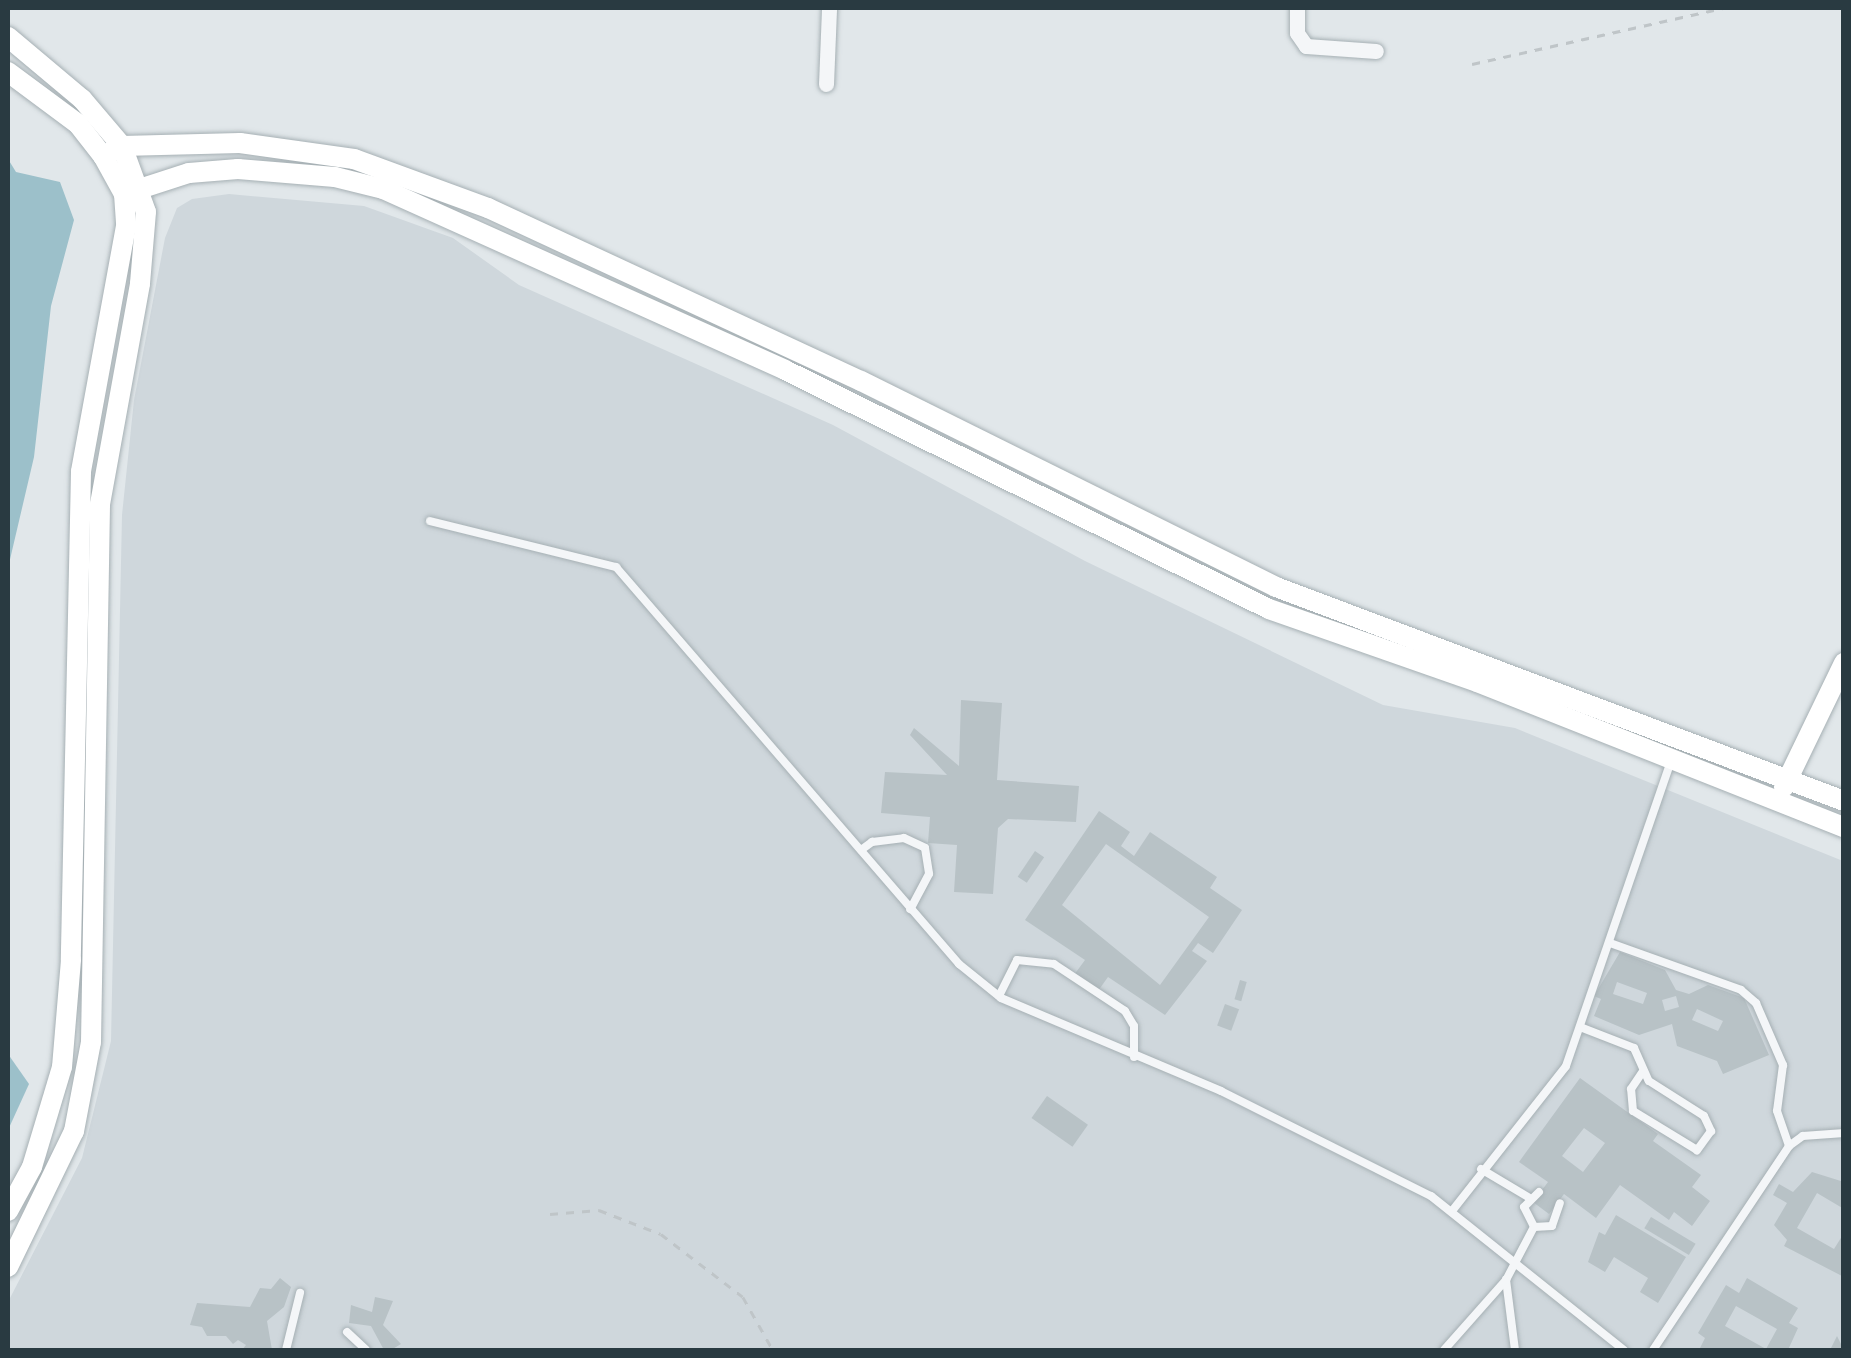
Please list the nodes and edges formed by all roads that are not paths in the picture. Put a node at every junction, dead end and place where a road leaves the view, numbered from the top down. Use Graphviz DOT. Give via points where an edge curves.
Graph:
graph roads {
  1 [pos="830,8"];
  2 [pos="1297,8"];
  3 [pos="8,36"];
  4 [pos="1376,50"];
  5 [pos="8,72"];
  6 [pos="826,84"];
  7 [pos="112,151"];
  8 [pos="133,191"];
  9 [pos="430,521"];
  10 [pos="1844,663"];
  11 [pos="1672,759"];
  12 [pos="1788,779"];
  13 [pos="1844,800"];
  14 [pos="1778,801"];
  15 [pos="1844,827"];
  16 [pos="861,850"];
  17 [pos="910,908"];
  18 [pos="1610,943"];
  19 [pos="998,996"];
  20 [pos="1580,1027"];
  21 [pos="1134,1057"];
  22 [pos="1644,1071"];
  23 [pos="1844,1133"];
  24 [pos="1789,1146"];
  25 [pos="1481,1168"];
  26 [pos="1538,1192"];
  27 [pos="1528,1197"];
  28 [pos="1560,1203"];
  29 [pos="1452,1211"];
  30 [pos="8,1212"];
  31 [pos="1534,1226"];
  32 [pos="8,1266"];
  33 [pos="1516,1266"];
  34 [pos="1506,1280"];
  35 [pos="300,1293"];
  36 [pos="347,1332"];
  37 [pos="286,1350"];
  38 [pos="366,1350"];
  39 [pos="1444,1350"];
  40 [pos="1515,1350"];
  41 [pos="1624,1350"];
  42 [pos="1653,1350"];
  1 -- 6 [label="street"];
  2 -- 4 [label="street" via="1306,46"];
  3 -- 7 [label="street" via="82,98"];
  5 -- 7 [label="street"];
  7 -- 8 [label="street"];
  7 -- 12 [label="street" via="240,143 354,159 488,208 862,382 1276,587"];
  8 -- 11 [label="street" via="189,173 238,169 335,177 383,189 786,370 1269,609"];
  8 -- 30 [label="street" via="81,472 71,960 62,1066 32,1167"];
  8 -- 32 [label="street" via="146,212 140,284 100,505 91,1042 74,1130"];
  9 -- 16 [label="lane" via="616,567"];
  10 -- 12 [label="street"];
  11 -- 14 [label="street"];
  11 -- 18 [label="lane"];
  12 -- 13 [label="street"];
  12 -- 14 [label="street"];
  14 -- 15 [label="street"];
  16 -- 17 [label="lane"];
  16 -- 17 [label="lane" via="904,838 924,848 929,874"];
  17 -- 19 [label="lane"];
  18 -- 20 [label="lane"];
  18 -- 24 [label="lane" via="1740,990 1756,1003 1783,1065 1776,1111"];
  19 -- 21 [label="lane"];
  19 -- 21 [label="lane" via="1018,960 1054,964 1125,1011 1134,1026"];
  20 -- 22 [label="lane" via="1634,1048"];
  20 -- 25 [label="lane" via="1554,1086"];
  21 -- 29 [label="lane" via="1342,1147"];
  22 -- 22 [label="lane" via="1712,1125 1698,1150 1633,1111 1631,1089"];
  23 -- 24 [label="lane" via="1803,1136"];
  24 -- 42 [label="lane"];
  25 -- 27 [label="lane"];
  25 -- 29 [label="lane"];
  26 -- 27 [label="lane"];
  27 -- 31 [label="lane" via="1524,1213"];
  28 -- 31 [label="lane" via="1557,1222"];
  29 -- 33 [label="lane"];
  31 -- 33 [label="lane"];
  33 -- 34 [label="lane"];
  33 -- 41 [label="lane"];
  34 -- 39 [label="lane"];
  34 -- 40 [label="lane"];
  35 -- 37 [label="lane"];
  36 -- 38 [label="lane"];
}
